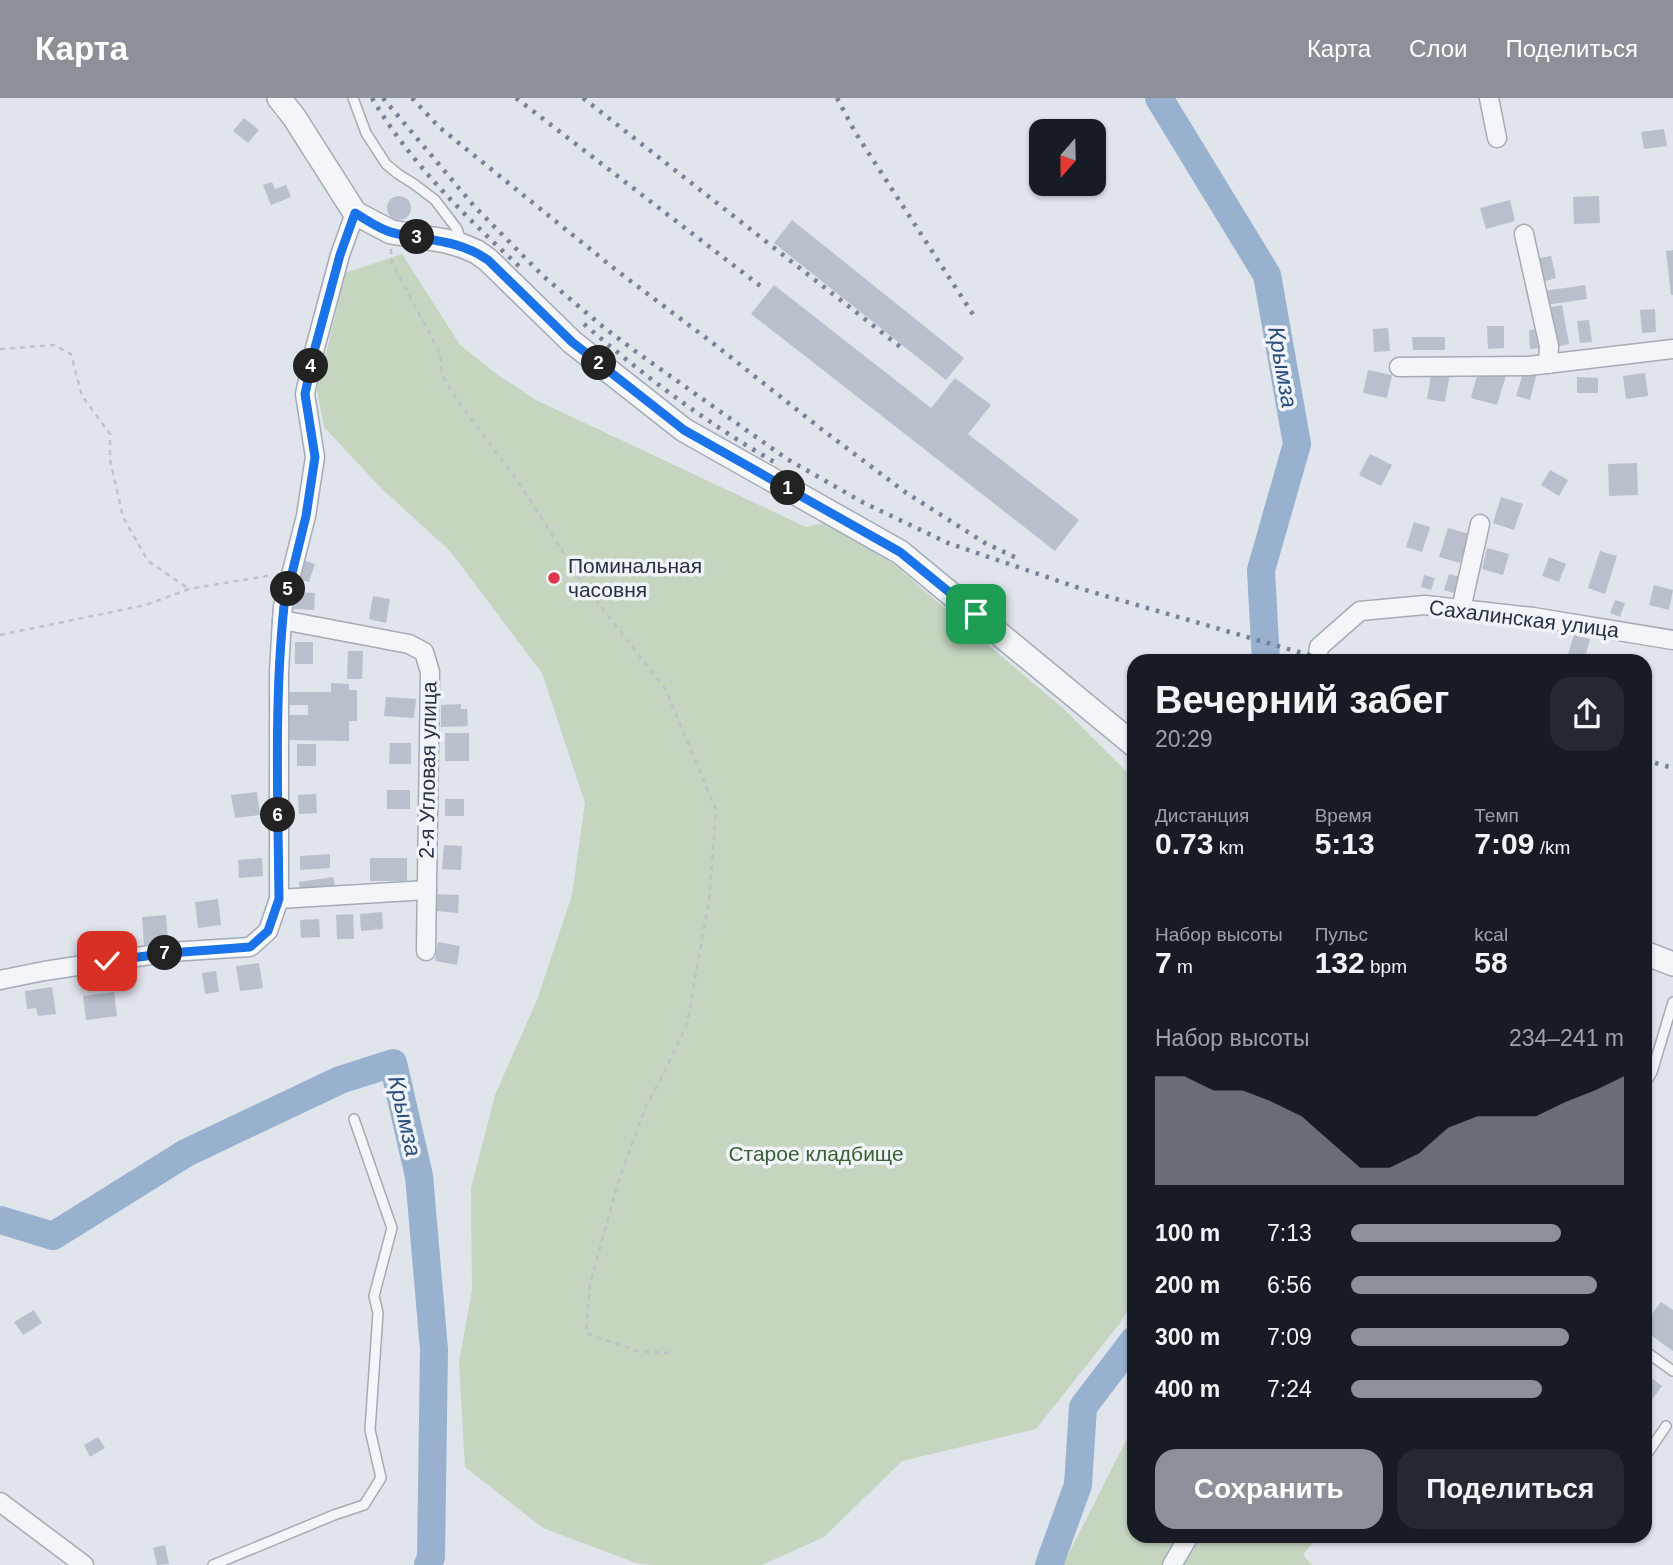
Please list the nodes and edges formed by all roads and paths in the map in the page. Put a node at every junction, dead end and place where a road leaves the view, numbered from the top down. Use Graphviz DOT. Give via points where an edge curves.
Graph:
graph roads {
  1 [pos="279,98"];
  2 [pos="353,98"];
  3 [pos="1489,98"];
  4 [pos="1497,138"];
  5 [pos="355,213"];
  6 [pos="391,232"];
  7 [pos="1524,233"];
  8 [pos="463,246"];
  9 [pos="0,349"];
  10 [pos="1673,349"];
  11 [pos="1548,364"];
  12 [pos="1399,367"];
  13 [pos="1480,524"];
  14 [pos="292,572"];
  15 [pos="189,589"];
  16 [pos="1461,609"];
  17 [pos="282,620"];
  18 [pos="0,635"];
  19 [pos="1673,640"];
  20 [pos="1319,654"];
  21 [pos="1127,739"];
  22 [pos="427,891"];
  23 [pos="279,899"];
  24 [pos="426,951"];
  25 [pos="1652,956"];
  26 [pos="1673,964"];
  27 [pos="0,980"];
  28 [pos="1673,1002"];
  29 [pos="1652,1072"];
  30 [pos="354,1119"];
  31 [pos="673,1353"];
  32 [pos="1652,1356"];
  33 [pos="1673,1371"];
  34 [pos="1666,1426"];
  35 [pos="1652,1447"];
  36 [pos="0,1502"];
  37 [pos="1185,1543"];
  38 [pos="84,1565"];
  39 [pos="213,1565"];
  40 [pos="1172,1565"];
  1 -- 5 [label="street"];
  2 -- 8 [label="lane" via="366,133 386,164 435,200 457,229"];
  3 -- 4 [label="street"];
  5 -- 6 [label="street"];
  5 -- 14 [label="street" via="305,394 315,457"];
  6 -- 8 [label="street"];
  6 -- 31 [label="path" via="392,263 440,353 442,375 521,485 584,585 666,690 716,810 709,900 687,1024 645,1108 617,1186 590,1284 586,1333 637,1351"];
  7 -- 11 [label="street" via="1549,346"];
  8 -- 21 [label="street" via="488,260 572,342 684,430 900,552"];
  9 -- 15 [label="path" via="54,345 71,354 82,396 110,434 110,460 123,517 148,561"];
  10 -- 11 [label="street"];
  11 -- 12 [label="street"];
  13 -- 16 [label="street"];
  14 -- 15 [label="path"];
  14 -- 17 [label="street"];
  15 -- 18 [label="path" via="146,605"];
  16 -- 19 [label="street, Сахалинская улица"];
  16 -- 20 [label="street, Сахалинская улица" via="1425,605 1360,611 1320,647"];
  17 -- 22 [label="street, 2-я Угловая улица" via="409,644 424,652 430,672"];
  17 -- 23 [label="street"];
  22 -- 23 [label="street"];
  22 -- 24 [label="street, 2-я Угловая улица"];
  23 -- 27 [label="street" via="268,931 250,947 170,953"];
  25 -- 26 [label="street"];
  28 -- 29 [label="lane"];
  30 -- 39 [label="lane" via="393,1228 374,1296 378,1313 370,1430 381,1478 364,1505"];
  32 -- 33 [label="lane"];
  34 -- 35 [label="lane"];
  36 -- 38 [label="street"];
  37 -- 40 [label="street"];
}
